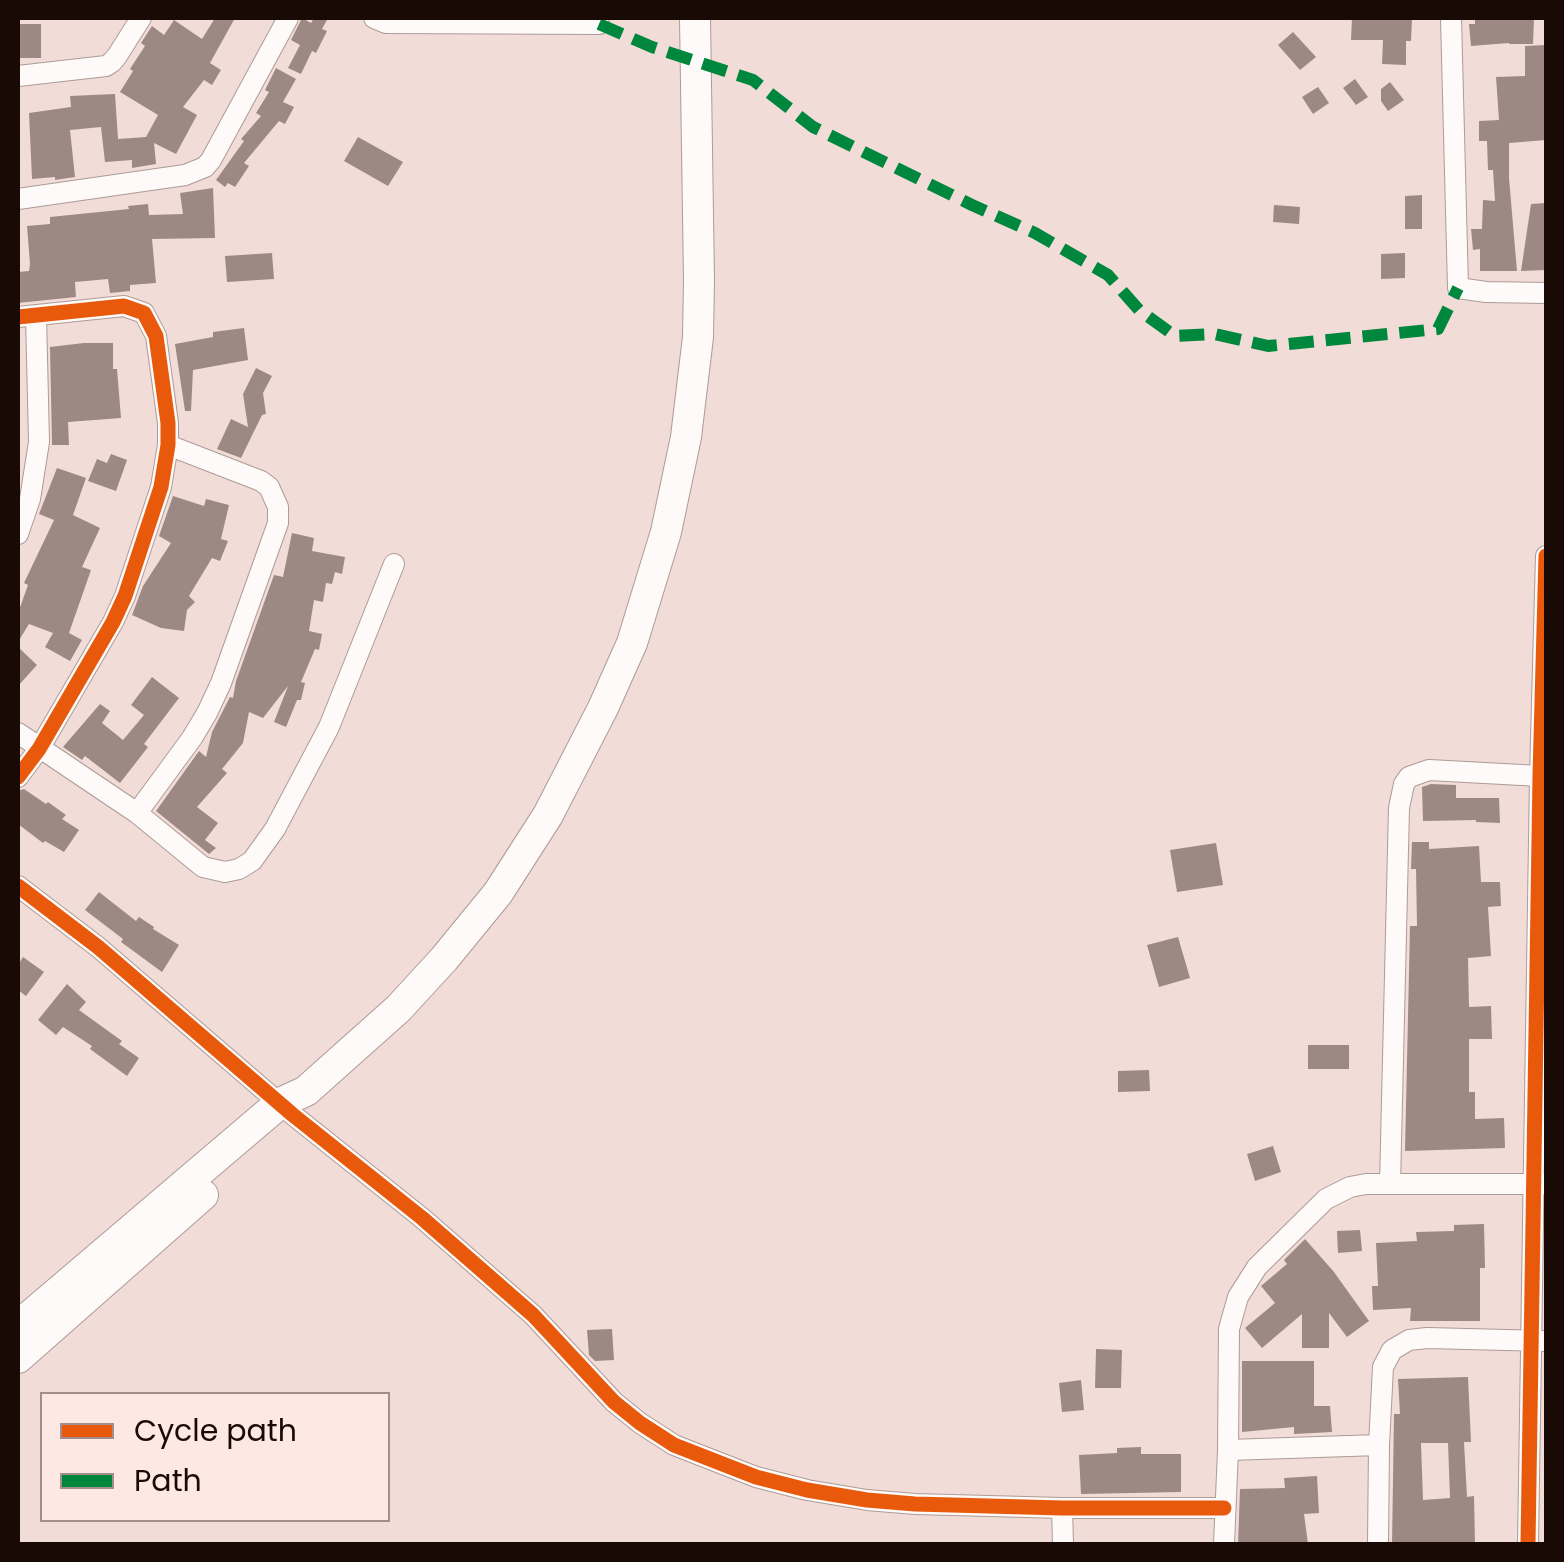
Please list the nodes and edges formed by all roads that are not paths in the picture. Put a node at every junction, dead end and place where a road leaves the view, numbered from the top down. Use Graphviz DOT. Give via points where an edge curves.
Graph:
graph roads {
  1 [pos="141,18"];
  2 [pos="288,18"];
  3 [pos="374,18"];
  4 [pos="694,18"];
  5 [pos="1452,18"];
  6 [pos="599,24"];
  7 [pos="18,76"];
  8 [pos="18,199"];
  9 [pos="1546,293"];
  10 [pos="27,316"];
  11 [pos="168,444"];
  12 [pos="18,534"];
  13 [pos="1546,556"];
  14 [pos="394,564"];
  15 [pos="18,734"];
  16 [pos="39,749"];
  17 [pos="1540,776"];
  18 [pos="18,777"];
  19 [pos="136,813"];
  20 [pos="18,886"];
  21 [pos="293,1103"];
  22 [pos="1390,1184"];
  23 [pos="1540,1184"];
  24 [pos="18,1326"];
  25 [pos="1539,1341"];
  26 [pos="18,1358"];
  27 [pos="1379,1445"];
  28 [pos="1228,1450"];
  29 [pos="1062,1508"];
  30 [pos="1224,1508"];
  31 [pos="1063,1544"];
  32 [pos="1224,1544"];
  33 [pos="1378,1544"];
  34 [pos="1528,1544"];
  1 -- 7 [label="street" via="106,66"];
  2 -- 8 [label="street" via="204,167"];
  3 -- 6 [label="street"];
  4 -- 21 [label="main road" via="698,337 666,532 632,643 548,815 498,893 398,1009"];
  5 -- 9 [label="street" via="1458,288"];
  10 -- 11 [label="street" via="124,306 144,313 156,336"];
  10 -- 12 [label="street" via="39,442"];
  11 -- 16 [label="street" via="125,596"];
  11 -- 19 [label="street" via="269,486 278,522 207,713"];
  13 -- 17 [label="street"];
  14 -- 19 [label="street" via="329,727 252,860 225,872 202,867"];
  15 -- 16 [label="street"];
  16 -- 18 [label="street"];
  16 -- 19 [label="street"];
  17 -- 22 [label="street" via="1429,770 1404,784"];
  17 -- 23 [label="street"];
  20 -- 21 [label="street"];
  21 -- 24 [label="main road"];
  21 -- 26 [label="main road"];
  21 -- 29 [label="street" via="533,1315 614,1402 674,1445 756,1477 867,1500"];
  22 -- 23 [label="street"];
  22 -- 28 [label="street" via="1338,1191 1257,1267 1229,1329"];
  23 -- 25 [label="street"];
  25 -- 27 [label="street" via="1428,1338 1392,1350 1384,1367"];
  25 -- 34 [label="street"];
  27 -- 28 [label="street"];
  27 -- 33 [label="street"];
  28 -- 30 [label="street"];
  29 -- 30 [label="street"];
  29 -- 31 [label="street"];
  30 -- 32 [label="street"];
}
